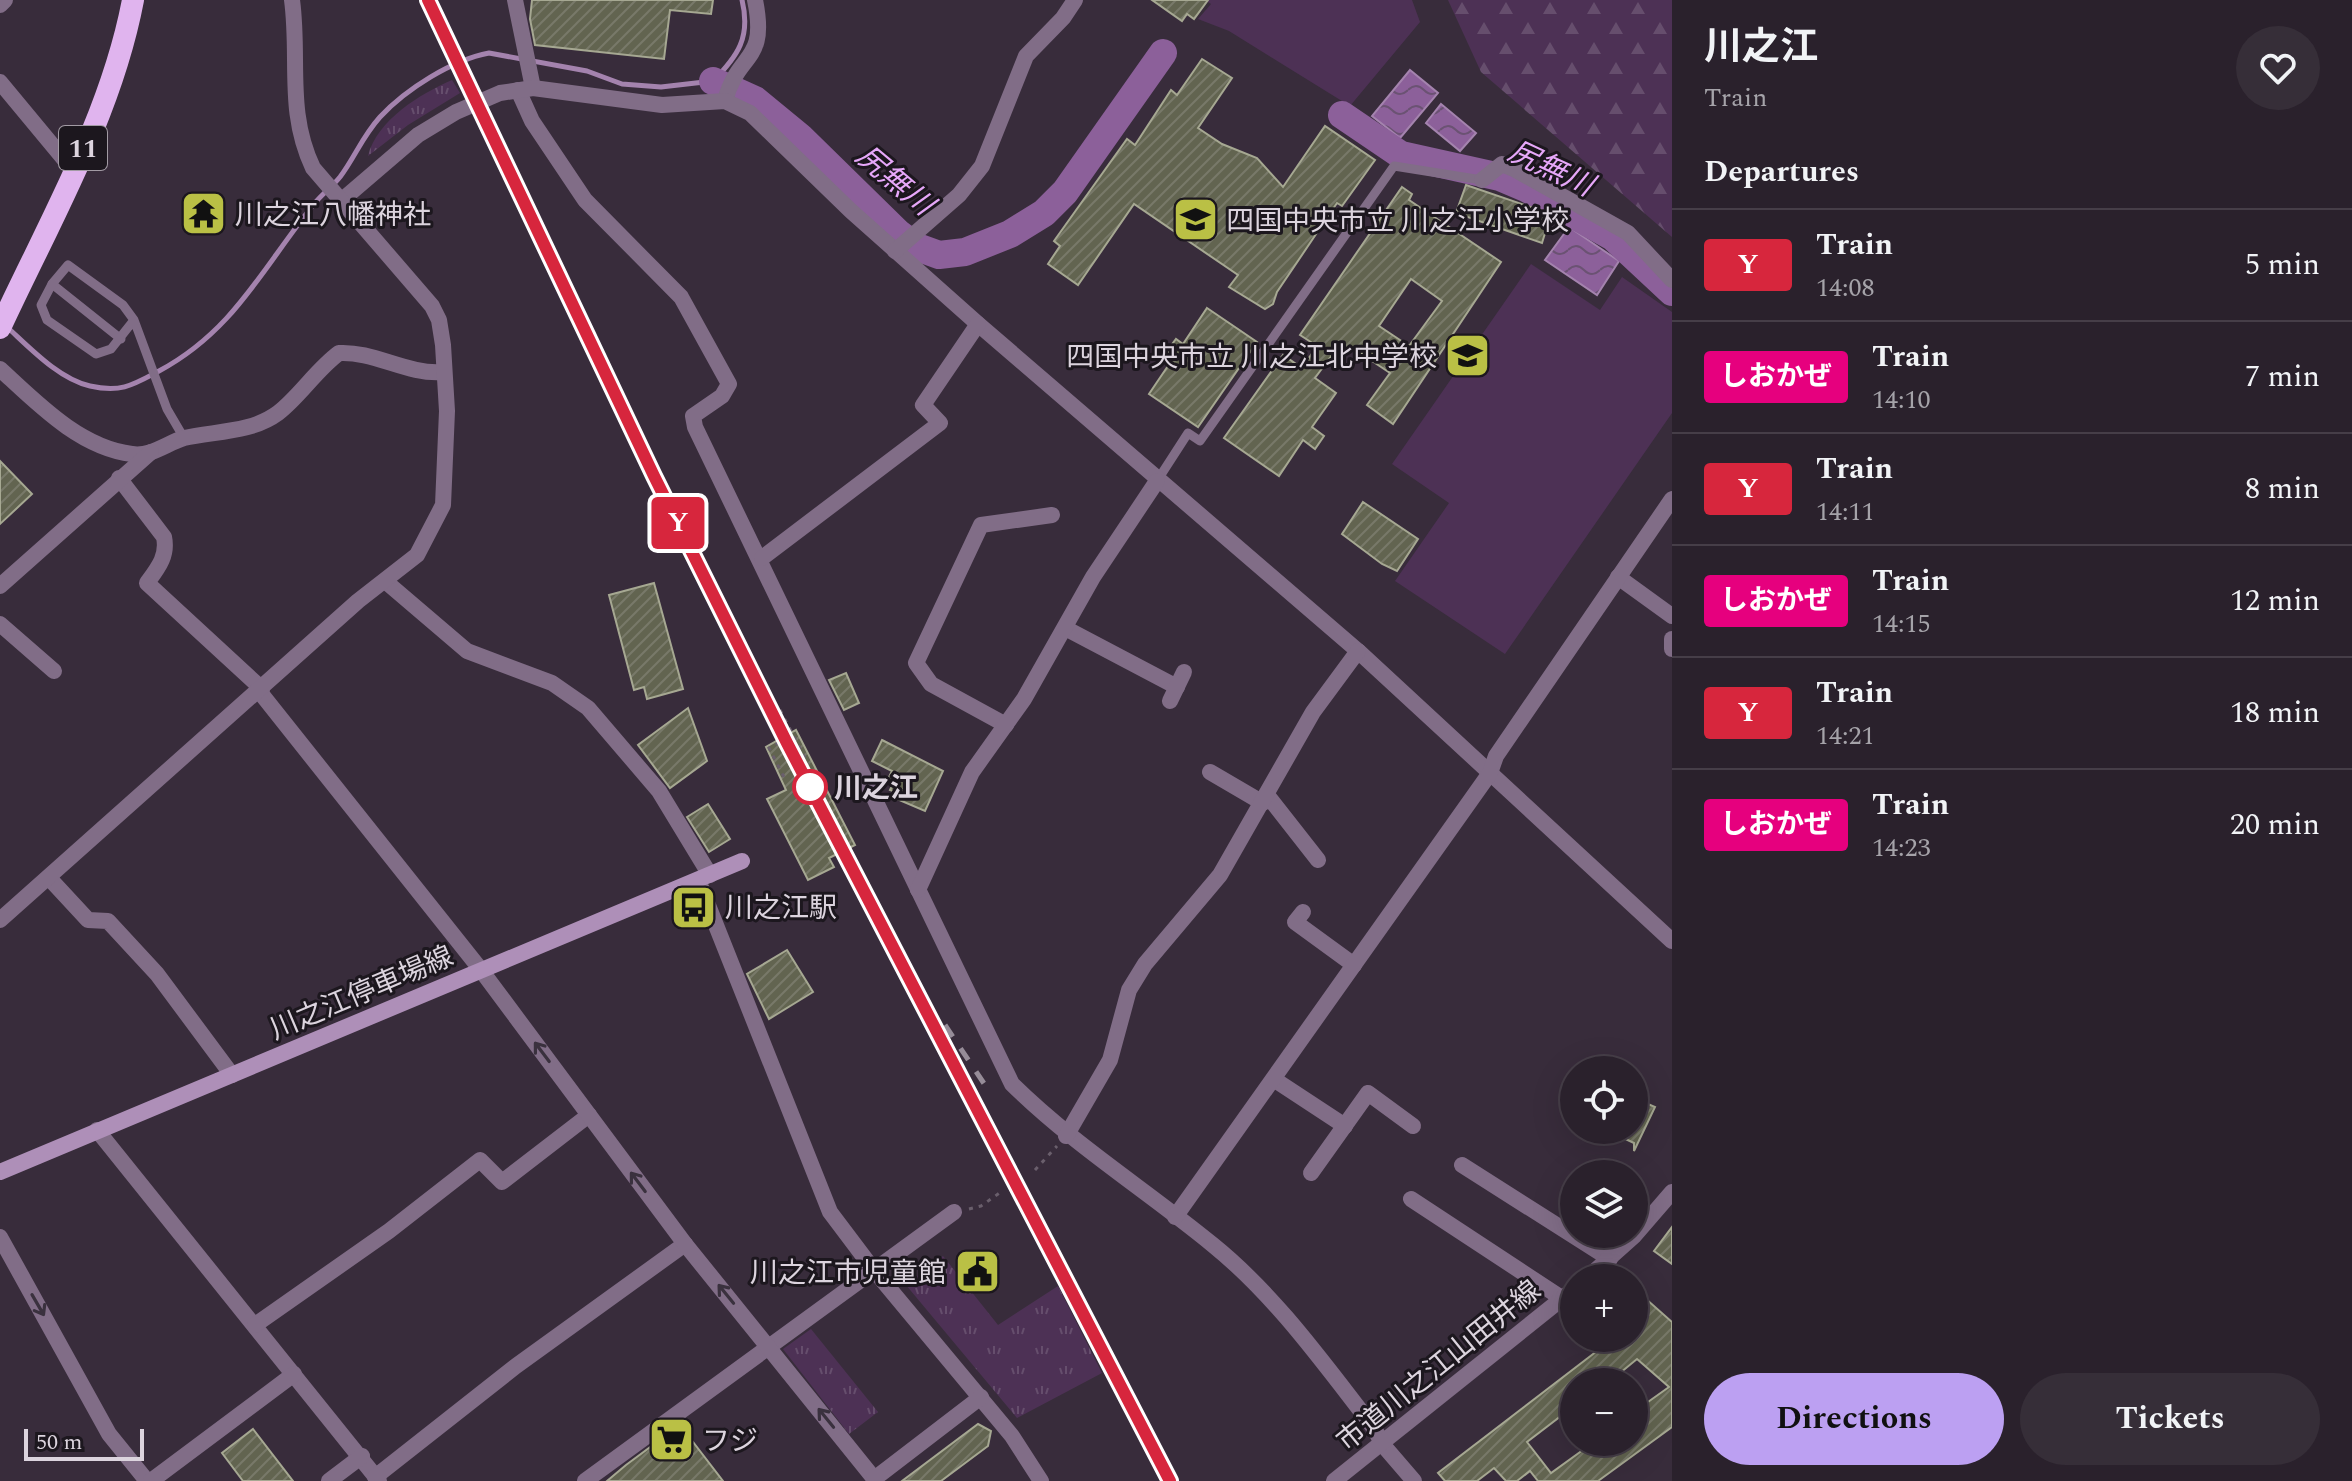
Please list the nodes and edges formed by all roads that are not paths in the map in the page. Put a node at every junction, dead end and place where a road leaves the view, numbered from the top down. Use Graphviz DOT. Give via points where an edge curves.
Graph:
graph roads {
  1 [pos="5,0"];
  2 [pos="133,0"];
  3 [pos="292,0"];
  4 [pos="515,0"];
  5 [pos="755,0"];
  6 [pos="1075,0"];
  7 [pos="0,5"];
  8 [pos="0,82"];
  9 [pos="527,83"];
  10 [pos="725,101"];
  11 [pos="73,170"];
  12 [pos="1482,180"];
  13 [pos="341,201"];
  14 [pos="895,251"];
  15 [pos="1672,280"];
  16 [pos="52,284"];
  17 [pos="134,320"];
  18 [pos="978,324"];
  19 [pos="0,328"];
  20 [pos="121,339"];
  21 [pos="0,369"];
  22 [pos="443,372"];
  23 [pos="184,438"];
  24 [pos="151,452"];
  25 [pos="119,478"];
  26 [pos="1157,481"];
  27 [pos="1672,499"];
  28 [pos="1052,515"];
  29 [pos="762,558"];
  30 [pos="1618,577"];
  31 [pos="385,581"];
  32 [pos="0,586"];
  33 [pos="1672,616"];
  34 [pos="0,624"];
  35 [pos="1065,628"];
  36 [pos="1672,639"];
  37 [pos="1672,649"];
  38 [pos="1358,651"];
  39 [pos="54,671"];
  40 [pos="1177,686"];
  41 [pos="260,690"];
  42 [pos="1006,725"];
  43 [pos="1210,772"];
  44 [pos="1490,773"];
  45 [pos="1265,799"];
  46 [pos="1318,860"];
  47 [pos="742,861"];
  48 [pos="704,877"];
  49 [pos="50,879"];
  50 [pos="918,890"];
  51 [pos="1303,912"];
  52 [pos="0,920"];
  53 [pos="1672,941"];
  54 [pos="1354,965"];
  55 [pos="481,970"];
  56 [pos="232,1075"];
  57 [pos="1275,1080"];
  58 [pos="589,1115"];
  59 [pos="1345,1126"];
  60 [pos="1413,1126"];
  61 [pos="97,1130"];
  62 [pos="1066,1136"];
  63 [pos="1462,1165"];
  64 [pos="0,1172"];
  65 [pos="1311,1173"];
  66 [pos="1672,1192"];
  67 [pos="1411,1199"];
  68 [pos="954,1212"];
  69 [pos="1175,1217"];
  70 [pos="0,1237"];
  71 [pos="685,1244"];
  72 [pos="1610,1259"];
  73 [pos="1604,1264"];
  74 [pos="873,1269"];
  75 [pos="1560,1289"];
  76 [pos="1560,1301"];
  77 [pos="255,1325"];
  78 [pos="767,1345"];
  79 [pos="294,1374"];
  80 [pos="981,1397"];
  81 [pos="1383,1445"];
  82 [pos="362,1456"];
  83 [pos="377,1479"];
  84 [pos="874,1480"];
  85 [pos="149,1481"];
  86 [pos="329,1481"];
  87 [pos="585,1481"];
  88 [pos="1041,1481"];
  89 [pos="1334,1481"];
  90 [pos="1414,1481"];
  1 -- 7 [label="street"];
  2 -- 11 [label="highway, 11" via="125,46"];
  3 -- 13 [label="street" via="295,117 301,144"];
  4 -- 9 [label="street"];
  5 -- 10 [label="street" via="760,25 756,50 730,81"];
  6 -- 14 [label="street" via="1026,56 982,166 959,195"];
  8 -- 11 [label="street"];
  9 -- 10 [label="street" via="662,105"];
  9 -- 13 [label="street" via="418,135"];
  9 -- 29 [label="street" via="532,121 585,200 681,297 729,384 722,396 693,416"];
  10 -- 14 [label="street" via="765,126"];
  11 -- 19 [label="highway, 11"];
  12 -- 15 [label="street" via="1502,164 1628,233"];
  12 -- 26 [label="lane" via="1394,166 1200,441 1188,433"];
  13 -- 22 [label="street" via="432,306 439,320"];
  14 -- 18 [label="street"];
  16 -- 17 [label="lane" via="64,267 73,267 123,305"];
  16 -- 20 [label="lane"];
  16 -- 20 [label="lane" via="41,305 47,320 96,354"];
  17 -- 20 [label="lane"];
  17 -- 23 [label="lane" via="167,409"];
  18 -- 26 [label="street"];
  18 -- 29 [label="street" via="923,405 940,423"];
  21 -- 24 [label="street" via="48,413 93,442 133,454"];
  22 -- 23 [label="street" via="339,353 277,413 217,435"];
  22 -- 31 [label="street" via="443,505 417,555"];
  23 -- 24 [label="street"];
  24 -- 25 [label="street"];
  25 -- 32 [label="street"];
  25 -- 41 [label="street" via="164,537 162,561 147,583"];
  26 -- 35 [label="street"];
  26 -- 38 [label="street"];
  27 -- 30 [label="street"];
  28 -- 42 [label="street" via="981,525 916,663 931,684"];
  29 -- 50 [label="street"];
  30 -- 33 [label="street"];
  30 -- 44 [label="street" via="1496,756"];
  31 -- 41 [label="street"];
  31 -- 48 [label="street" via="467,651 552,683 588,708 659,791"];
  34 -- 39 [label="street"];
  35 -- 40 [label="street"];
  35 -- 42 [label="street"];
  36 -- 37 [label="street"];
  38 -- 44 [label="street"];
  38 -- 45 [label="street" via="1313,712"];
  41 -- 49 [label="street"];
  41 -- 55 [label="street"];
  42 -- 50 [label="street" via="961,790"];
  43 -- 45 [label="street"];
  44 -- 53 [label="street"];
  44 -- 54 [label="street"];
  45 -- 46 [label="street"];
  45 -- 62 [label="street" via="1220,875 1129,990 1110,1060"];
  47 -- 48 [label="main road, 川之江停車場線"];
  48 -- 55 [label="main road, 川之江停車場線"];
  48 -- 74 [label="street" via="818,1186 830,1212"];
  49 -- 52 [label="street"];
  49 -- 56 [label="street" via="88,920 108,921 148,963"];
  50 -- 62 [label="street" via="1012,1084"];
  51 -- 54 [label="street" via="1295,922"];
  54 -- 57 [label="street"];
  55 -- 56 [label="main road, 川之江停車場線"];
  58 -- 55 [label="street, one-way"];
  56 -- 61 [label="main road, 川之江停車場線"];
  57 -- 59 [label="street"];
  57 -- 69 [label="street"];
  71 -- 58 [label="street, one-way"];
  58 -- 77 [label="street" via="502,1182 480,1160"];
  59 -- 60 [label="street" via="1368,1093"];
  59 -- 65 [label="street"];
  61 -- 64 [label="main road, 川之江停車場線"];
  61 -- 77 [label="street"];
  62 -- 69 [label="street"];
  63 -- 72 [label="street"];
  66 -- 72 [label="street"];
  67 -- 75 [label="street"];
  68 -- 74 [label="street"];
  69 -- 81 [label="street" via="1262,1290"];
  70 -- 85 [label="street, one-way" via="109,1434"];
  78 -- 71 [label="street, one-way"];
  71 -- 83 [label="street" via="516,1366"];
  72 -- 73 [label="street"];
  74 -- 78 [label="street"];
  74 -- 80 [label="street"];
  76 -- 81 [label="street, 市道川之江山田井線"];
  77 -- 79 [label="street"];
  84 -- 78 [label="street, one-way"];
  78 -- 87 [label="street"];
  79 -- 82 [label="street"];
  79 -- 85 [label="street"];
  80 -- 84 [label="street"];
  80 -- 88 [label="street"];
  81 -- 89 [label="street, 市道川之江山田井線"];
  81 -- 90 [label="street"];
  82 -- 83 [label="street"];
  82 -- 86 [label="street"];
}
